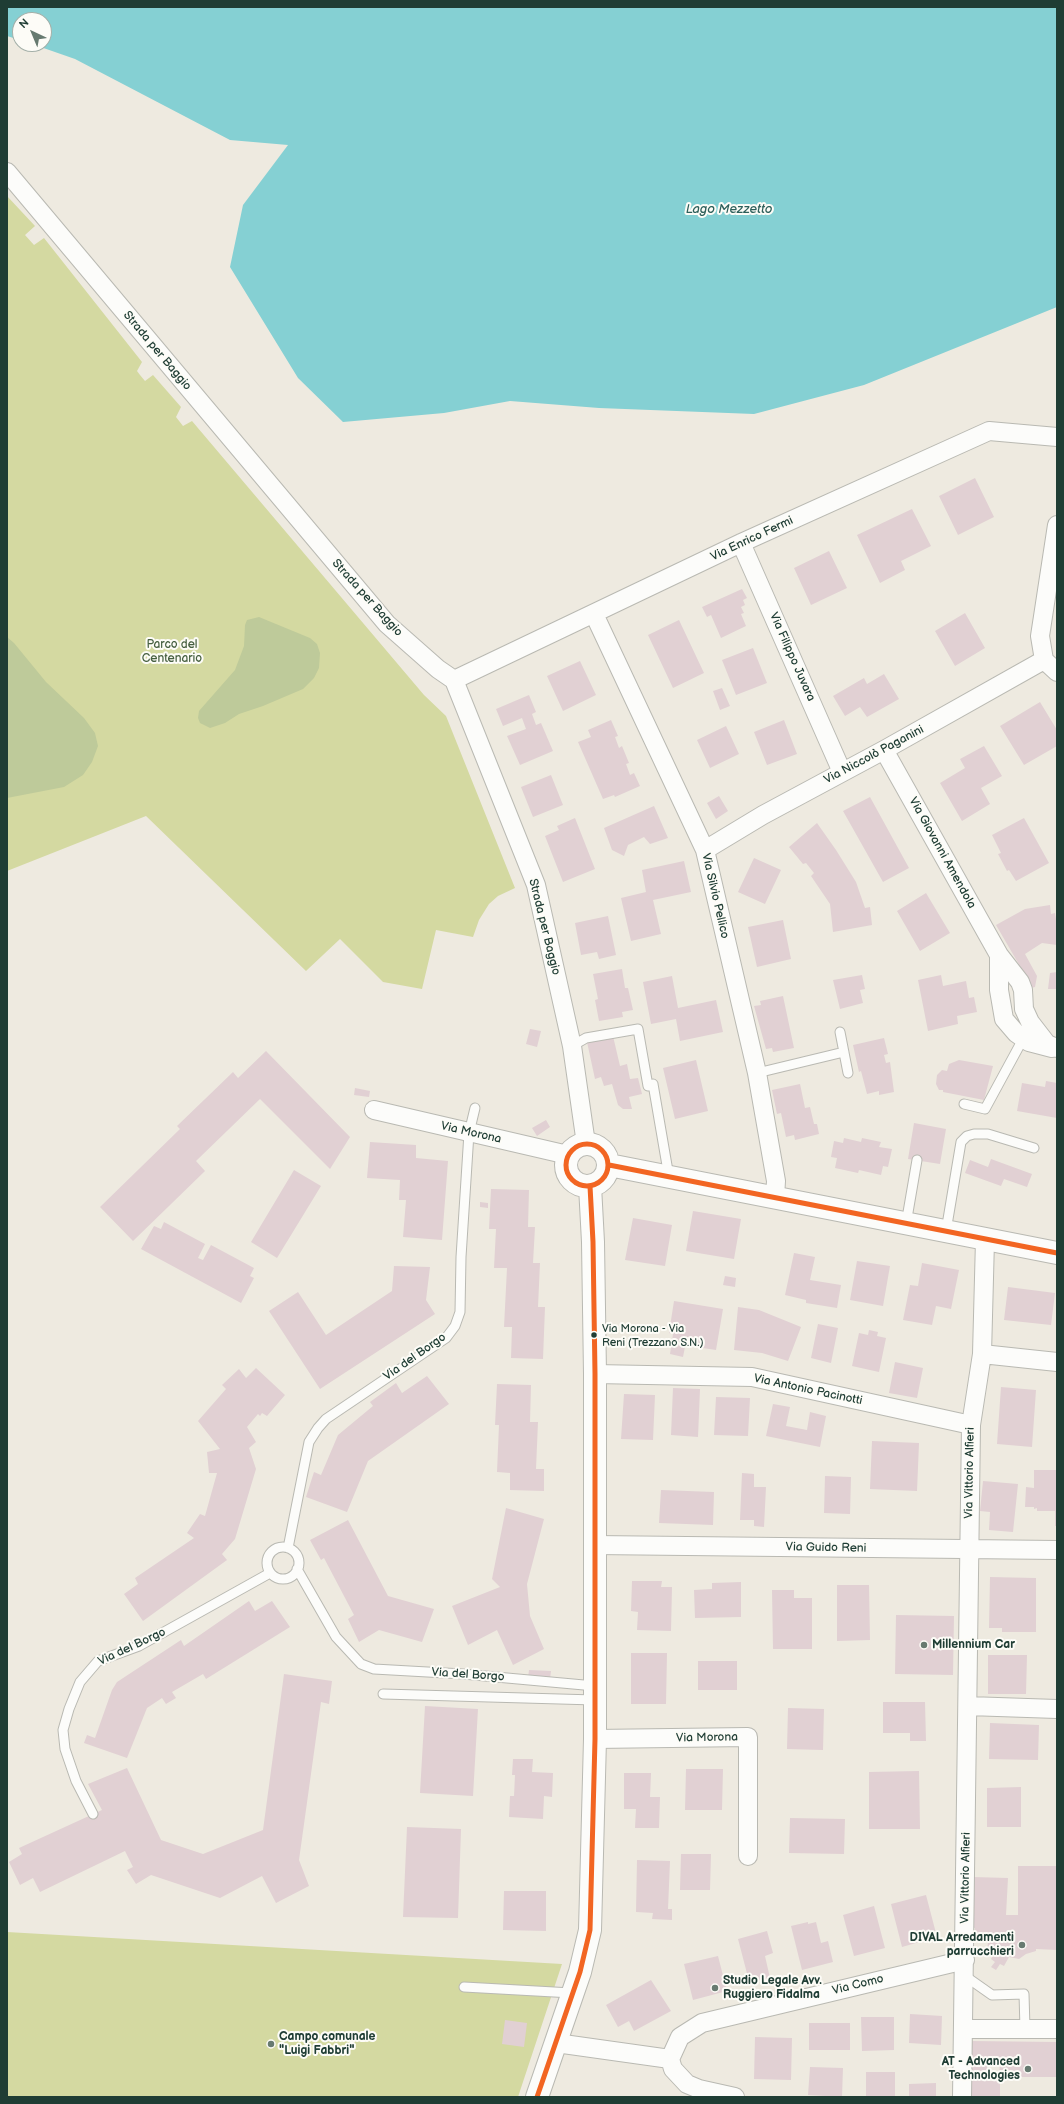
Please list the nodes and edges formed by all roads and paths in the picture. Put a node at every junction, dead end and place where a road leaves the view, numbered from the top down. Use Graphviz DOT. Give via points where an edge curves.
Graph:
graph roads {
  1 [pos="7,172"];
  2 [pos="1057,437"];
  3 [pos="1057,525"];
  4 [pos="741,543"];
  5 [pos="594,614"];
  6 [pos="1044,660"];
  7 [pos="1057,672"];
  8 [pos="454,680"];
  9 [pos="884,750"];
  10 [pos="842,772"];
  11 [pos="705,850"];
  12 [pos="999,955"];
  13 [pos="840,1032"];
  14 [pos="1023,1039"];
  15 [pos="572,1046"];
  16 [pos="1057,1048"];
  17 [pos="844,1052"];
  18 [pos="757,1072"];
  19 [pos="848,1073"];
  20 [pos="964,1104"];
  21 [pos="475,1108"];
  22 [pos="374,1110"];
  23 [pos="469,1133"];
  24 [pos="1034,1148"];
  25 [pos="577,1149"];
  26 [pos="917,1160"];
  27 [pos="608,1166"];
  28 [pos="669,1178"];
  29 [pos="590,1186"];
  30 [pos="775,1197"];
  31 [pos="906,1224"];
  32 [pos="946,1232"];
  33 [pos="985,1240"];
  34 [pos="1057,1254"];
  35 [pos="982,1354"];
  36 [pos="1057,1362"];
  37 [pos="595,1374"];
  38 [pos="971,1426"];
  39 [pos="594,1545"];
  40 [pos="288,1548"];
  41 [pos="969,1550"];
  42 [pos="1057,1550"];
  43 [pos="297,1569"];
  44 [pos="270,1573"];
  45 [pos="595,1693"];
  46 [pos="383,1694"];
  47 [pos="968,1706"];
  48 [pos="1057,1709"];
  49 [pos="595,1739"];
  50 [pos="93,1814"];
  51 [pos="748,1856"];
  52 [pos="965,1968"];
  53 [pos="464,1987"];
  54 [pos="573,1993"];
  55 [pos="963,2029"];
  56 [pos="1025,2029"];
  57 [pos="1057,2029"];
  58 [pos="556,2043"];
  59 [pos="670,2059"];
  60 [pos="537,2097"];
  61 [pos="735,2097"];
  62 [pos="962,2097"];
  1 -- 8 [label="street, Strada per Baggio" via="387,624"];
  2 -- 4 [label="street, Via Enrico Fermi" via="989,431"];
  3 -- 6 [label="street" via="1040,636"];
  4 -- 5 [label="street, Via Enrico Fermi"];
  4 -- 10 [label="street, Via Filippo Juvara"];
  5 -- 8 [label="street, Via Enrico Fermi"];
  5 -- 11 [label="street, Via Silvio Pellico"];
  6 -- 7 [label="street"];
  6 -- 9 [label="street, Via Niccolò Paganini"];
  8 -- 15 [label="street, Strada per Baggio" via="536,885"];
  9 -- 10 [label="street, Via Niccolò Paganini"];
  9 -- 12 [label="street, Via Giovanni Amendola"];
  10 -- 11 [label="street, Via Niccolò Paganini"];
  11 -- 18 [label="street, Via Silvio Pellico"];
  12 -- 14 [label="street, Via Giovanni Amendola" via="1001,1009 1009,1026"];
  12 -- 16 [label="street, Via Giovanni Amendola" via="1020,982 1024,1009 1030,1022 1047,1044"];
  13 -- 17 [label="lane"];
  14 -- 16 [label="street, Via Giovanni Amendola" via="1034,1044"];
  14 -- 20 [label="lane" via="985,1109"];
  15 -- 25 [label="street, Strada per Baggio"];
  15 -- 28 [label="lane" via="586,1038 638,1029 648,1086 653,1084"];
  17 -- 18 [label="lane"];
  17 -- 19 [label="lane"];
  18 -- 30 [label="street, Via Silvio Pellico" via="776,1181"];
  21 -- 23 [label="lane, Via del Borgo"];
  22 -- 23 [label="street, Via Morona"];
  23 -- 25 [label="street, Via Morona"];
  23 -- 40 [label="lane, Via del Borgo" via="460,1312 455,1326 446,1338 326,1419 318,1428 309,1442"];
  24 -- 32 [label="lane" via="988,1134 967,1136 961,1142"];
  25 -- 27 [label="main road" via="598,1146 608,1160"];
  25 -- 29 [label="main road" via="566,1166 570,1177 579,1184"];
  26 -- 31 [label="lane"];
  27 -- 28 [label="main road"];
  27 -- 29 [label="main road" via="603,1179"];
  28 -- 30 [label="main road"];
  29 -- 37 [label="main road"];
  30 -- 31 [label="main road"];
  31 -- 32 [label="main road"];
  32 -- 33 [label="main road"];
  33 -- 34 [label="main road"];
  33 -- 35 [label="street, Via Vittorio Alfieri"];
  35 -- 36 [label="street"];
  35 -- 38 [label="street, Via Vittorio Alfieri"];
  37 -- 38 [label="street, Via Antonio Pacinotti" via="752,1377"];
  37 -- 39 [label="main road"];
  38 -- 41 [label="street, Via Vittorio Alfieri"];
  39 -- 41 [label="street, Via Guido Reni"];
  39 -- 45 [label="main road"];
  40 -- 43 [label="lane" via="298,1559"];
  40 -- 44 [label="lane" via="278,1548 270,1554 267,1564"];
  41 -- 42 [label="street, Via Guido Reni"];
  41 -- 47 [label="street, Via Vittorio Alfieri"];
  43 -- 44 [label="lane" via="290,1577 285,1578"];
  43 -- 45 [label="lane, Via del Borgo" via="336,1637 361,1664 374,1669 463,1674"];
  44 -- 50 [label="lane, Via del Borgo" via="139,1646 98,1661 80,1682 63,1730 64,1748 76,1781"];
  45 -- 46 [label="lane"];
  45 -- 49 [label="main road"];
  47 -- 48 [label="street"];
  47 -- 52 [label="street, Via Vittorio Alfieri"];
  49 -- 51 [label="street, Via Morona" via="748,1737"];
  49 -- 54 [label="main road" via="590,1930"];
  52 -- 55 [label="street, Via Vittorio Alfieri"];
  52 -- 56 [label="lane" via="992,1995 1024,1994"];
  52 -- 59 [label="street, Via Como" via="702,2023 680,2037"];
  53 -- 54 [label="lane"];
  54 -- 58 [label="main road"];
  55 -- 56 [label="street"];
  55 -- 62 [label="street, Via Vittorio Alfieri"];
  56 -- 57 [label="street"];
  58 -- 59 [label="street"];
  58 -- 60 [label="main road"];
  59 -- 61 [label="street" via="673,2069 687,2084"];
}
